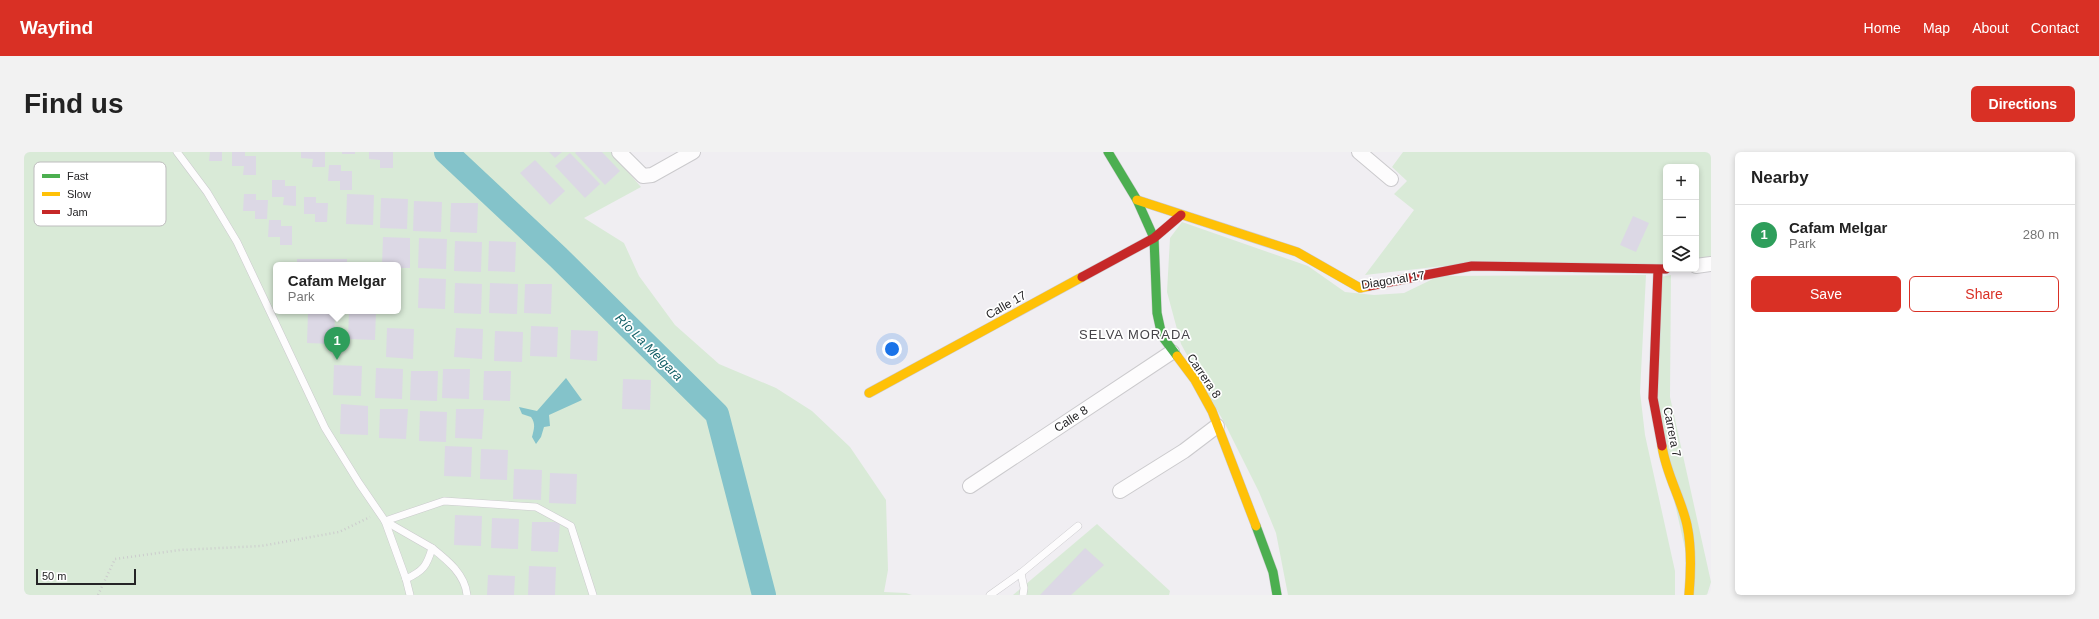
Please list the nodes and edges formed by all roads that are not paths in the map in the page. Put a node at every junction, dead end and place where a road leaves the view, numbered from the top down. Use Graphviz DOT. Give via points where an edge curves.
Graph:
graph roads {
  1 [pos="177,152"];
  2 [pos="619,152"];
  3 [pos="693,152"];
  4 [pos="1108,152"];
  5 [pos="1359,152"];
  6 [pos="1391,179"];
  7 [pos="1137,200"];
  8 [pos="1181,215"];
  9 [pos="1154,238"];
  10 [pos="1711,264"];
  11 [pos="1699,266"];
  12 [pos="1662,269"];
  13 [pos="1172,352"];
  14 [pos="869,393"];
  15 [pos="1217,426"];
  16 [pos="970,486"];
  17 [pos="1120,490"];
  18 [pos="385,521"];
  19 [pos="1078,526"];
  20 [pos="432,548"];
  21 [pos="1021,573"];
  22 [pos="406,579"];
  23 [pos="410,595"];
  24 [pos="467,595"];
  25 [pos="593,595"];
  26 [pos="990,595"];
  27 [pos="1022,595"];
  28 [pos="1277,595"];
  29 [pos="1689,595"];
  1 -- 18 [label="lane" via="207,192 237,242 325,428"];
  2 -- 3 [label="street" via="643,176 652,175"];
  4 -- 7 [label="street, Carrera 8"];
  5 -- 6 [label="street"];
  7 -- 8 [label="street, Diagonal 17"];
  7 -- 9 [label="street, Carrera 8"];
  8 -- 9 [label="street, Calle 17"];
  8 -- 12 [label="street, Diagonal 17" via="1296,252 1360,288 1472,266"];
  9 -- 13 [label="street, Carrera 8" via="1157,313 1162,336"];
  9 -- 14 [label="street, Calle 17"];
  10 -- 11 [label="street"];
  12 -- 29 [label="street, Carrera 7" via="1653,398 1664,460 1687,525 1692,566"];
  13 -- 15 [label="street, Carrera 8" via="1195,380"];
  13 -- 16 [label="street, Calle 8"];
  15 -- 17 [label="street" via="1184,451"];
  15 -- 28 [label="street, Carrera 8" via="1273,572"];
  18 -- 20 [label="lane"];
  18 -- 22 [label="lane"];
  18 -- 25 [label="lane" via="444,501 536,507 571,526"];
  19 -- 21 [label="lane"];
  20 -- 22 [label="lane" via="428,563"];
  20 -- 24 [label="lane" via="459,574"];
  21 -- 26 [label="lane"];
  21 -- 27 [label="lane" via="1024,588"];
  22 -- 23 [label="lane"];
}
